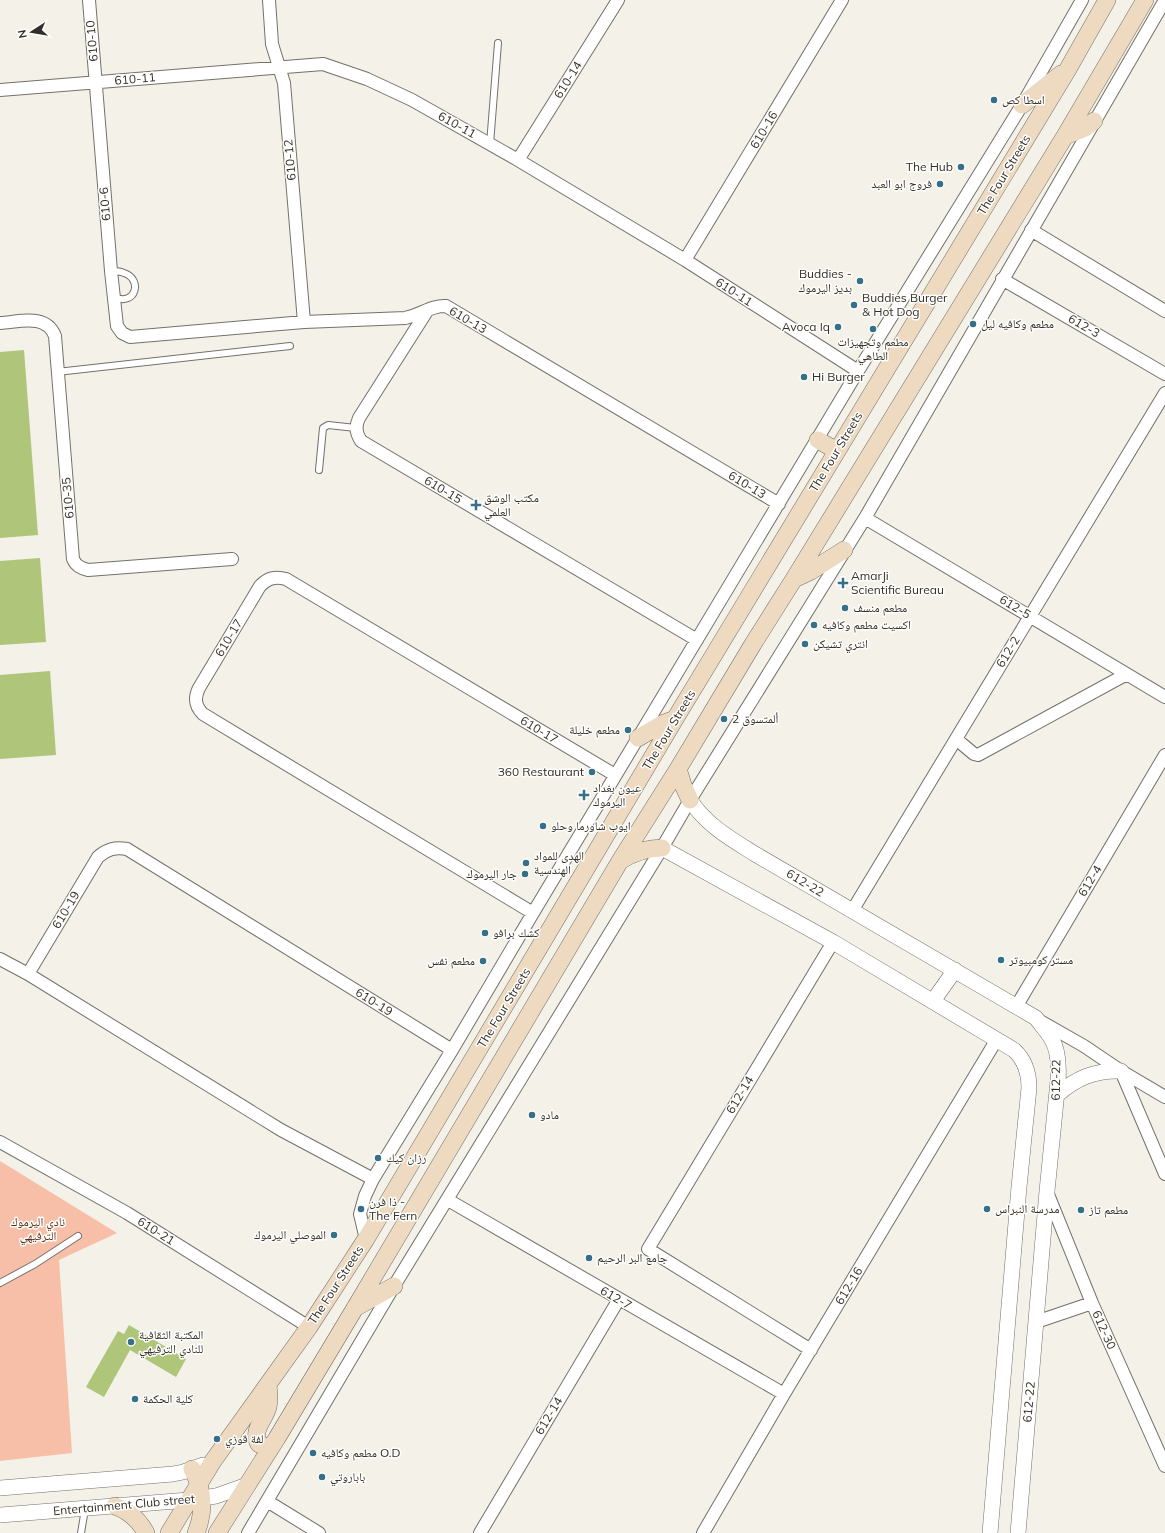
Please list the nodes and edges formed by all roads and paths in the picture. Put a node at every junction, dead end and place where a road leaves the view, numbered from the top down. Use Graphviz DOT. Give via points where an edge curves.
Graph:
graph roads {
  1 [pos="88,0"];
  2 [pos="270,0"];
  3 [pos="618,0"];
  4 [pos="842,0"];
  5 [pos="1082,0"];
  6 [pos="1107,0"];
  7 [pos="1145,0"];
  8 [pos="1165,0"];
  9 [pos="498,43"];
  10 [pos="279,67"];
  11 [pos="1068,69"];
  12 [pos="95,82"];
  13 [pos="0,90"];
  14 [pos="1022,105"];
  15 [pos="1094,121"];
  16 [pos="1065,136"];
  17 [pos="490,144"];
  18 [pos="518,160"];
  19 [pos="1031,230"];
  20 [pos="685,260"];
  21 [pos="111,271"];
  22 [pos="1002,279"];
  23 [pos="114,297"];
  24 [pos="427,311"];
  25 [pos="1165,311"];
  26 [pos="304,322"];
  27 [pos="0,323"];
  28 [pos="117,326"];
  29 [pos="290,346"];
  30 [pos="858,371"];
  31 [pos="57,372"];
  32 [pos="1165,374"];
  33 [pos="1165,393"];
  34 [pos="356,428"];
  35 [pos="818,440"];
  36 [pos="837,450"];
  37 [pos="319,470"];
  38 [pos="780,504"];
  39 [pos="865,518"];
  40 [pos="844,550"];
  41 [pos="232,559"];
  42 [pos="794,580"];
  43 [pos="1030,616"];
  44 [pos="731,629"];
  45 [pos="697,640"];
  46 [pos="753,644"];
  47 [pos="711,660"];
  48 [pos="1125,675"];
  49 [pos="732,679"];
  50 [pos="1165,697"];
  51 [pos="675,719"];
  52 [pos="638,738"];
  53 [pos="956,739"];
  54 [pos="1165,755"];
  55 [pos="678,769"];
  56 [pos="616,775"];
  57 [pos="690,800"];
  58 [pos="662,848"];
  59 [pos="620,861"];
  60 [pos="852,911"];
  61 [pos="532,913"];
  62 [pos="833,942"];
  63 [pos="1,961"];
  64 [pos="955,970"];
  65 [pos="28,974"];
  66 [pos="932,1001"];
  67 [pos="1016,1007"];
  68 [pos="1036,1018"];
  69 [pos="997,1039"];
  70 [pos="452,1050"];
  71 [pos="1121,1071"];
  72 [pos="1057,1095"];
  73 [pos="1165,1097"];
  74 [pos="0,1142"];
  75 [pos="1165,1174"];
  76 [pos="373,1179"];
  77 [pos="1047,1192"];
  78 [pos="448,1200"];
  79 [pos="78,1236"];
  80 [pos="366,1239"];
  81 [pos="0,1283"];
  82 [pos="394,1286"];
  83 [pos="618,1299"];
  84 [pos="1092,1302"];
  85 [pos="355,1308"];
  86 [pos="1036,1322"];
  87 [pos="309,1328"];
  88 [pos="811,1350"];
  89 [pos="268,1385"];
  90 [pos="784,1394"];
  91 [pos="270,1449"];
  92 [pos="1165,1466"];
  93 [pos="247,1486"];
  94 [pos="0,1488"];
  95 [pos="196,1488"];
  96 [pos="267,1501"];
  97 [pos="115,1506"];
  98 [pos="85,1508"];
  99 [pos="0,1515"];
  100 [pos="172,1529"];
  101 [pos="80,1533"];
  102 [pos="146,1533"];
  103 [pos="195,1533"];
  104 [pos="217,1533"];
  105 [pos="248,1533"];
  106 [pos="319,1533"];
  107 [pos="480,1533"];
  108 [pos="703,1533"];
  109 [pos="990,1533"];
  110 [pos="1018,1533"];
  1 -- 12 [label="street, 610-10"];
  2 -- 10 [label="street, 610-12" via="272,44"];
  3 -- 18 [label="street, 610-14"];
  4 -- 20 [label="street, 610-16"];
  5 -- 14 [label="street"];
  6 -- 11 [label="main road, The Four Streets"];
  7 -- 16 [label="main road, The Four Streets"];
  8 -- 15 [label="street"];
  9 -- 17 [label="lane"];
  10 -- 12 [label="street, 610-11"];
  10 -- 17 [label="street, 610-11" via="322,64 367,79 412,100"];
  10 -- 26 [label="street, 610-12" via="283,77"];
  11 -- 14 [label="main road"];
  11 -- 36 [label="main road, The Four Streets"];
  12 -- 13 [label="street, 610-11"];
  12 -- 21 [label="street, 610-6"];
  14 -- 30 [label="street"];
  15 -- 16 [label="main road" via="1085,128"];
  15 -- 19 [label="street"];
  16 -- 42 [label="main road, The Four Streets"];
  17 -- 18 [label="street, 610-11"];
  18 -- 20 [label="street, 610-11"];
  19 -- 22 [label="street"];
  19 -- 25 [label="street"];
  20 -- 30 [label="street, 610-11"];
  21 -- 23 [label="street, 610-6"];
  21 -- 23 [label="lane" via="128,275 136,288 131,297 122,300"];
  22 -- 32 [label="street, 612-3"];
  22 -- 39 [label="street"];
  23 -- 28 [label="street, 610-6"];
  24 -- 26 [label="street, 610-13" via="405,318"];
  24 -- 34 [label="street" via="359,418"];
  24 -- 38 [label="street, 610-13" via="436,306 446,306"];
  26 -- 28 [label="street, 610-13" via="130,337 122,334"];
  27 -- 31 [label="street, 610-35" via="37,320 46,324 55,336"];
  29 -- 31 [label="lane"];
  30 -- 35 [label="street"];
  31 -- 41 [label="street, 610-35" via="75,563 88,570"];
  33 -- 43 [label="street, 612-2"];
  34 -- 37 [label="lane" via="328,425 323,428"];
  34 -- 45 [label="street, 610-15" via="365,444"];
  35 -- 36 [label="main road"];
  35 -- 38 [label="street"];
  36 -- 44 [label="main road, The Four Streets"];
  38 -- 45 [label="street"];
  39 -- 40 [label="street"];
  39 -- 43 [label="street, 612-5"];
  40 -- 42 [label="main road"];
  40 -- 57 [label="street"];
  42 -- 46 [label="main road, The Four Streets"];
  43 -- 48 [label="street, 612-5"];
  43 -- 53 [label="street, 612-2"];
  44 -- 46 [label="main road" via="738,642"];
  44 -- 47 [label="main road, The Four Streets"];
  45 -- 52 [label="street"];
  46 -- 49 [label="main road, The Four Streets"];
  47 -- 49 [label="main road" via="720,660 727,664 732,671"];
  47 -- 51 [label="main road, The Four Streets"];
  48 -- 50 [label="street, 612-5"];
  48 -- 53 [label="street" via="978,755"];
  49 -- 55 [label="main road, The Four Streets"];
  51 -- 52 [label="main road"];
  51 -- 80 [label="main road, The Four Streets"];
  52 -- 56 [label="street"];
  53 -- 60 [label="street, 612-2"];
  54 -- 67 [label="street, 612-4"];
  55 -- 57 [label="main road"];
  55 -- 59 [label="main road, The Four Streets"];
  56 -- 61 [label="street"];
  56 -- 61 [label="street, 610-17" via="286,579 269,579 260,586 197,692 196,702 199,711"];
  57 -- 58 [label="street"];
  57 -- 60 [label="street, 612-22" via="717,829"];
  58 -- 59 [label="main road" via="644,849"];
  58 -- 62 [label="street"];
  58 -- 78 [label="street"];
  59 -- 85 [label="main road, The Four Streets"];
  60 -- 64 [label="street, 612-22"];
  61 -- 70 [label="street"];
  62 -- 66 [label="street"];
  62 -- 88 [label="street, 612-14" via="648,1249"];
  63 -- 65 [label="street"];
  64 -- 66 [label="street"];
  64 -- 67 [label="street, 612-22"];
  65 -- 70 [label="street, 610-19" via="98,857 104,851 119,848 133,854"];
  65 -- 76 [label="street" via="281,1130"];
  66 -- 69 [label="street"];
  67 -- 68 [label="street, 612-22"];
  68 -- 71 [label="street"];
  68 -- 72 [label="street, 612-22" via="1052,1039 1056,1052 1059,1067"];
  69 -- 88 [label="street, 612-16"];
  69 -- 109 [label="street" via="1019,1055 1026,1067 1029,1081"];
  70 -- 76 [label="street"];
  71 -- 72 [label="street" via="1109,1070 1086,1075 1075,1080"];
  71 -- 73 [label="street"];
  71 -- 75 [label="street"];
  72 -- 77 [label="street, 612-22"];
  74 -- 87 [label="street, 610-21" via="127,1213"];
  76 -- 80 [label="street" via="360,1214"];
  77 -- 84 [label="street, 612-30"];
  77 -- 86 [label="street, 612-22"];
  78 -- 82 [label="street"];
  78 -- 83 [label="street, 612-7"];
  79 -- 81 [label="lane"];
  80 -- 87 [label="main road, The Four Streets"];
  82 -- 85 [label="main road"];
  82 -- 96 [label="street"];
  83 -- 90 [label="street, 612-7"];
  83 -- 107 [label="street, 612-14"];
  84 -- 86 [label="street"];
  84 -- 92 [label="street, 612-30"];
  85 -- 91 [label="main road, The Four Streets"];
  86 -- 110 [label="street, 612-22"];
  87 -- 89 [label="main road, The Four Streets"];
  88 -- 90 [label="street, 612-16"];
  89 -- 91 [label="main road" via="268,1408 256,1436 259,1444"];
  89 -- 95 [label="main road, The Four Streets"];
  90 -- 108 [label="street, 612-16"];
  91 -- 93 [label="main road, The Four Streets"];
  93 -- 95 [label="street, Entertainment Club street" via="216,1496"];
  93 -- 104 [label="main road, The Four Streets"];
  94 -- 95 [label="street, Entertainment Club street" via="173,1474"];
  95 -- 97 [label="street, Entertainment Club street"];
  95 -- 100 [label="main road, The Four Streets"];
  95 -- 103 [label="main road" via="202,1511"];
  96 -- 105 [label="street"];
  96 -- 106 [label="street"];
  97 -- 98 [label="street, Entertainment Club street"];
  97 -- 102 [label="main road" via="133,1515"];
  98 -- 99 [label="street, Entertainment Club street"];
  98 -- 101 [label="lane"];
  100 -- 103 [label="main road" via="183,1524"];
}
